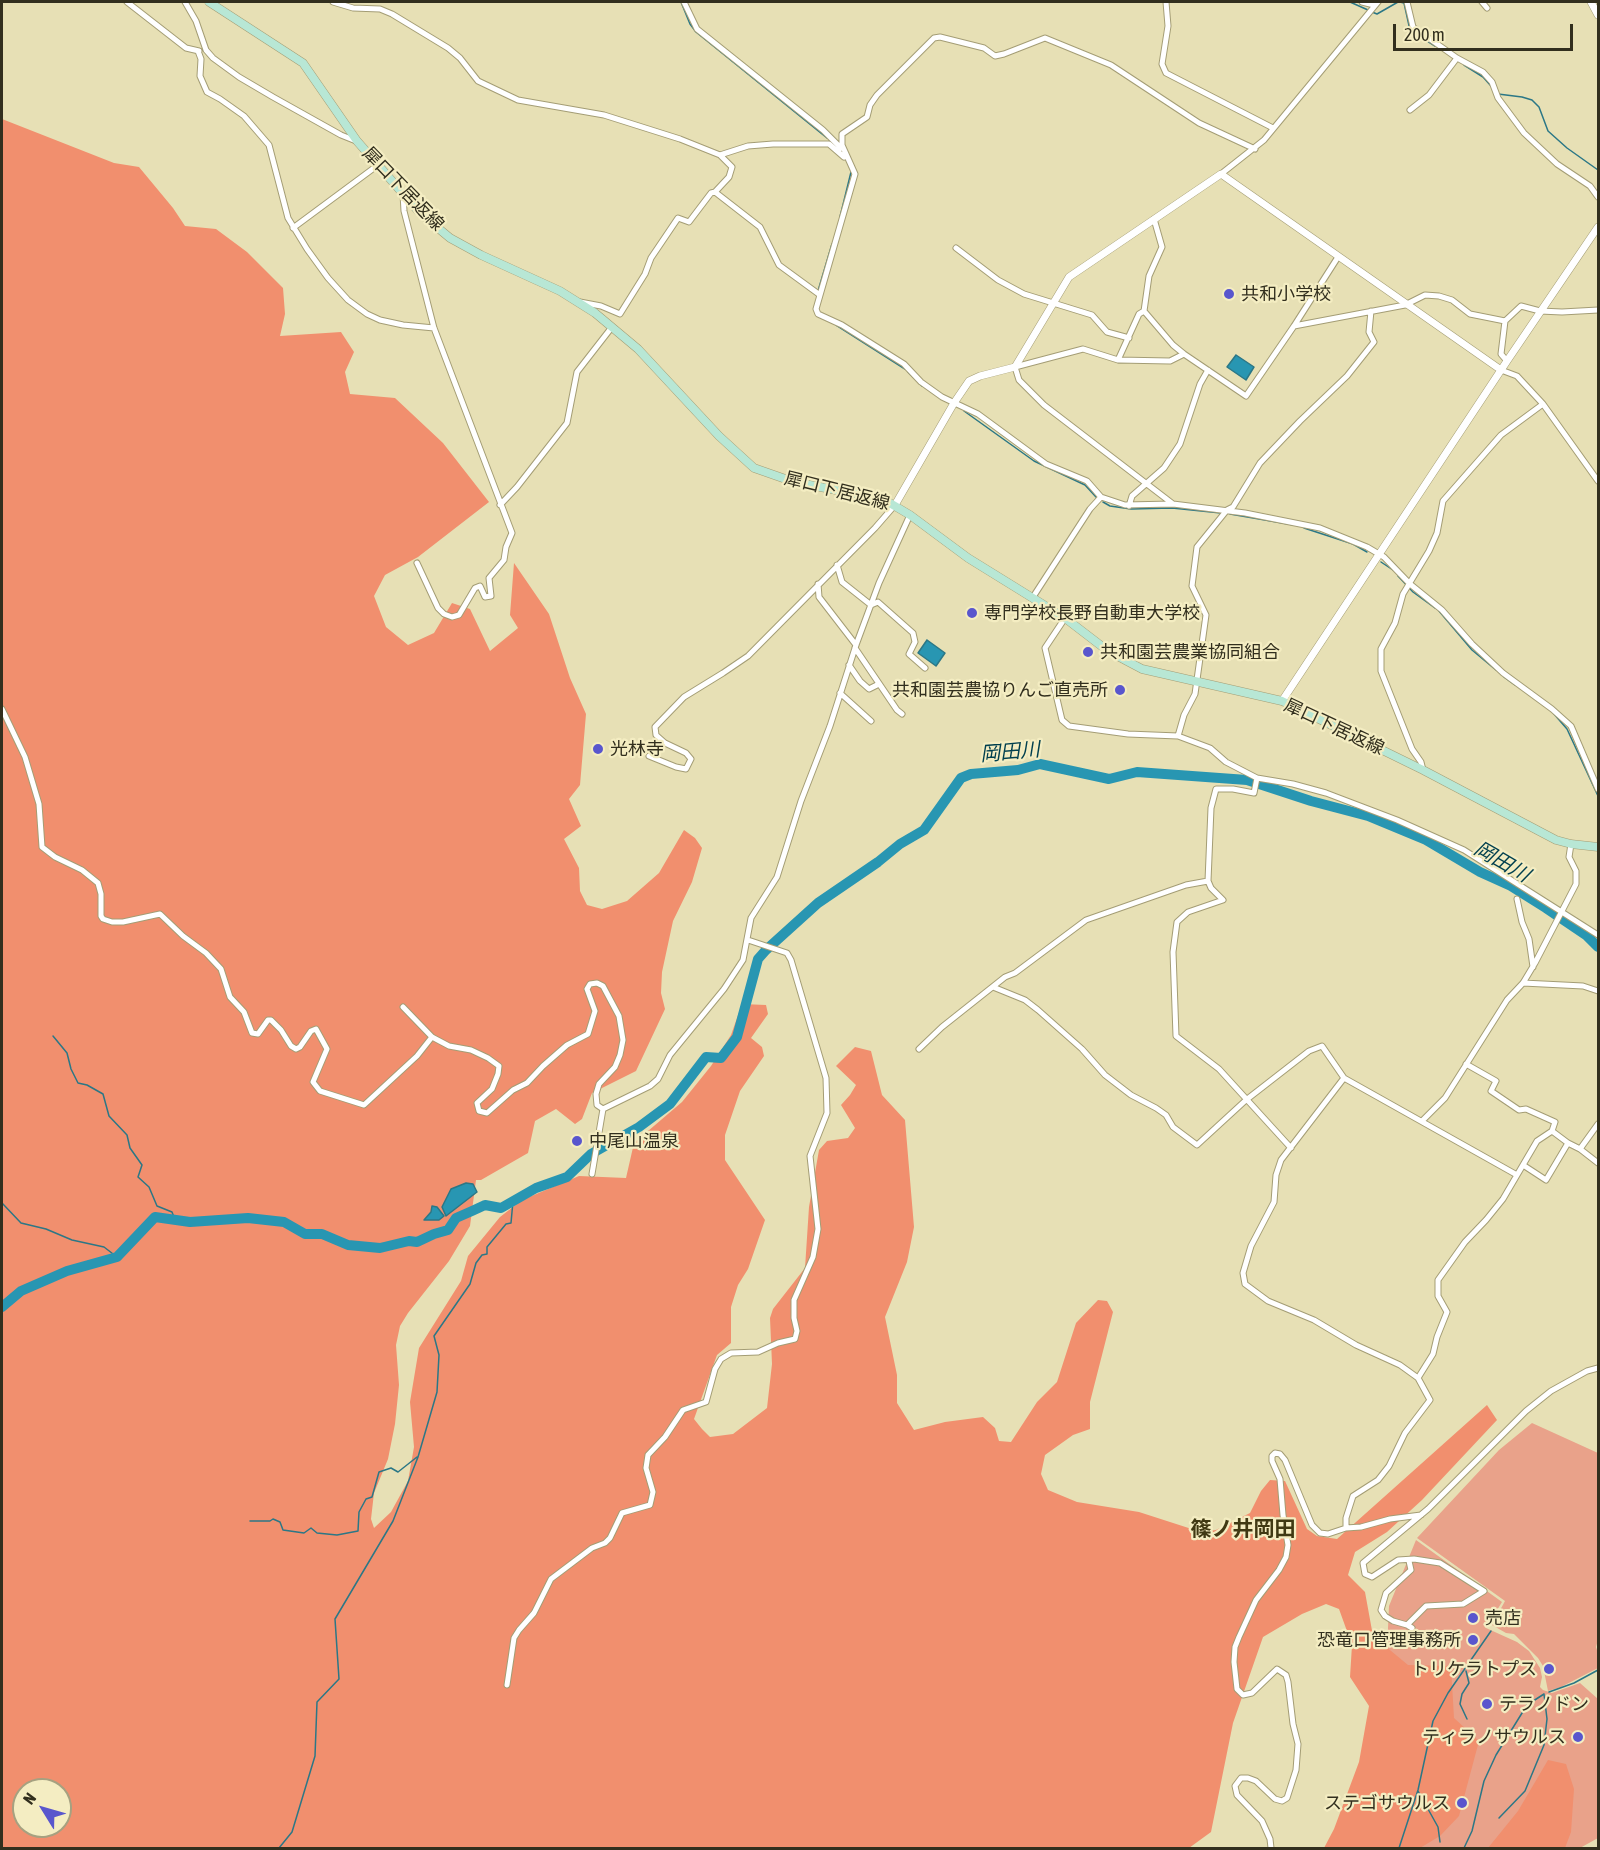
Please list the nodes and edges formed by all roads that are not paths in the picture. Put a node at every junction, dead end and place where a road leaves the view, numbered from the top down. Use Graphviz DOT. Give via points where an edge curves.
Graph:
graph roads {
  1 [pos="127,2"];
  2 [pos="185,2"];
  3 [pos="208,2"];
  4 [pos="333,2"];
  5 [pos="684,2"];
  6 [pos="1166,2"];
  7 [pos="1362,2"];
  8 [pos="1407,2"];
  9 [pos="1482,2"];
  10 [pos="1592,2"];
  11 [pos="1376,3"];
  12 [pos="1487,8"];
  13 [pos="1599,15"];
  14 [pos="206,50"];
  15 [pos="198,51"];
  16 [pos="1457,58"];
  17 [pos="1410,110"];
  18 [pos="1273,128"];
  19 [pos="357,141"];
  20 [pos="1255,149"];
  21 [pos="846,154"];
  22 [pos="720,155"];
  23 [pos="378,165"];
  24 [pos="1221,174"];
  25 [pos="715,192"];
  26 [pos="403,193"];
  27 [pos="1599,197"];
  28 [pos="1154,219"];
  29 [pos="1599,227"];
  30 [pos="293,228"];
  31 [pos="956,248"];
  32 [pos="1338,257"];
  33 [pos="818,294"];
  34 [pos="580,302"];
  35 [pos="1053,303"];
  36 [pos="1405,305"];
  37 [pos="1599,310"];
  38 [pos="1144,311"];
  39 [pos="1371,311"];
  40 [pos="1540,311"];
  41 [pos="1505,321"];
  42 [pos="1294,326"];
  43 [pos="612,327"];
  44 [pos="434,328"];
  45 [pos="1129,338"];
  46 [pos="1184,354"];
  47 [pos="1118,360"];
  48 [pos="1507,361"];
  49 [pos="1015,367"];
  50 [pos="1208,370"];
  51 [pos="1501,370"];
  52 [pos="954,403"];
  53 [pos="1543,404"];
  54 [pos="1599,481"];
  55 [pos="1147,484"];
  56 [pos="1101,497"];
  57 [pos="1173,504"];
  58 [pos="500,505"];
  59 [pos="895,505"];
  60 [pos="1130,506"];
  61 [pos="1227,510"];
  62 [pos="910,515"];
  63 [pos="1380,554"];
  64 [pos="417,563"];
  65 [pos="837,565"];
  66 [pos="818,584"];
  67 [pos="1408,586"];
  68 [pos="1033,597"];
  69 [pos="871,605"];
  70 [pos="1065,618"];
  71 [pos="855,647"];
  72 [pos="849,665"];
  73 [pos="925,668"];
  74 [pos="1197,681"];
  75 [pos="879,684"];
  76 [pos="840,693"];
  77 [pos="1282,701"];
  78 [pos="2,709"];
  79 [pos="902,714"];
  80 [pos="871,722"];
  81 [pos="1178,736"];
  82 [pos="649,756"];
  83 [pos="1423,770"];
  84 [pos="1257,778"];
  85 [pos="1599,789"];
  86 [pos="1571,844"];
  87 [pos="1599,847"];
  88 [pos="1208,880"];
  89 [pos="1517,899"];
  90 [pos="1561,912"];
  91 [pos="1599,935"];
  92 [pos="748,940"];
  93 [pos="1533,967"];
  94 [pos="1523,983"];
  95 [pos="993,987"];
  96 [pos="1599,991"];
  97 [pos="403,1007"];
  98 [pos="432,1037"];
  99 [pos="919,1049"];
  100 [pos="1466,1064"];
  101 [pos="1344,1078"];
  102 [pos="1246,1100"];
  103 [pos="603,1109"];
  104 [pos="1422,1121"];
  105 [pos="1599,1124"];
  106 [pos="1552,1131"];
  107 [pos="1568,1143"];
  108 [pos="1291,1148"];
  109 [pos="1580,1149"];
  110 [pos="1599,1163"];
  111 [pos="1523,1165"];
  112 [pos="592,1174"];
  113 [pos="1516,1175"];
  114 [pos="1599,1368"];
  115 [pos="1418,1378"];
  116 [pos="1421,1515"];
  117 [pos="1346,1528"];
  118 [pos="1409,1561"];
  119 [pos="507,1685"];
  120 [pos="1271,1848"];
  1 -- 15 [label="street" via="172,39"];
  2 -- 14 [label="street"];
  3 -- 19 [label="main road, 犀口下居返線" via="303,63"];
  4 -- 22 [label="street" via="392,14 448,48 478,81 518,100 604,115"];
  5 -- 21 [label="street" via="697,29 823,130"];
  6 -- 18 [label="street" via="1168,26 1162,64 1166,74"];
  7 -- 11 [label="street"];
  8 -- 16 [label="street" via="1413,27"];
  9 -- 12 [label="street"];
  10 -- 13 [label="street"];
  11 -- 18 [label="street"];
  14 -- 15 [label="street"];
  14 -- 19 [label="street" via="239,77"];
  15 -- 30 [label="street" via="200,76 207,92 244,116 269,145 282,202"];
  16 -- 17 [label="street" via="1429,95"];
  16 -- 27 [label="street" via="1483,72 1524,133"];
  18 -- 20 [label="street"];
  19 -- 23 [label="main road, 犀口下居返線"];
  20 -- 21 [label="street" via="1199,123 1111,65 1057,42 1045,38 995,56 984,48 937,36 877,95 867,117 842,134"];
  20 -- 24 [label="street"];
  21 -- 22 [label="street" via="829,144 783,143 748,146"];
  21 -- 33 [label="street" via="855,174"];
  22 -- 25 [label="street" via="732,167 729,177"];
  23 -- 26 [label="main road, 犀口下居返線"];
  23 -- 30 [label="street"];
  24 -- 28 [label="street"];
  24 -- 32 [label="street"];
  25 -- 33 [label="street" via="760,227 779,265"];
  25 -- 34 [label="street" via="689,222 678,218 620,314"];
  26 -- 34 [label="main road, 犀口下居返線" via="450,238"];
  26 -- 44 [label="street" via="404,212"];
  28 -- 35 [label="street" via="1069,277"];
  28 -- 38 [label="street" via="1162,247 1149,276"];
  29 -- 40 [label="street"];
  30 -- 44 [label="street" via="328,278 367,314 403,325"];
  31 -- 35 [label="street" via="998,280"];
  32 -- 36 [label="street"];
  32 -- 42 [label="street"];
  33 -- 52 [label="street" via="818,314 904,364 921,382"];
  34 -- 43 [label="main road, 犀口下居返線"];
  35 -- 45 [label="street" via="1092,315 1107,332"];
  35 -- 49 [label="street"];
  36 -- 39 [label="street"];
  36 -- 41 [label="street" via="1425,295 1439,296 1452,300 1470,314"];
  36 -- 51 [label="street"];
  37 -- 40 [label="street"];
  38 -- 45 [label="street"];
  38 -- 46 [label="street"];
  39 -- 42 [label="street"];
  39 -- 61 [label="street" via="1369,332 1374,342 1347,376 1260,463 1233,507"];
  40 -- 41 [label="street" via="1521,306"];
  40 -- 48 [label="street"];
  41 -- 48 [label="street" via="1501,354"];
  42 -- 50 [label="street" via="1246,396"];
  43 -- 58 [label="street" via="577,372 567,423"];
  43 -- 59 [label="main road, 犀口下居返線" via="754,468 794,482 883,499"];
  44 -- 58 [label="street"];
  45 -- 47 [label="street"];
  46 -- 47 [label="street" via="1170,361"];
  46 -- 50 [label="street"];
  47 -- 49 [label="street" via="1083,350"];
  48 -- 51 [label="street"];
  49 -- 52 [label="street" via="969,381"];
  49 -- 55 [label="street" via="1019,380 1044,405"];
  50 -- 55 [label="street" via="1180,444"];
  51 -- 53 [label="street" via="1517,376"];
  51 -- 63 [label="street"];
  52 -- 56 [label="street" via="978,414 1046,464 1087,481"];
  52 -- 59 [label="street"];
  53 -- 54 [label="street"];
  53 -- 67 [label="street" via="1501,435 1443,501 1437,533"];
  55 -- 57 [label="street"];
  55 -- 60 [label="street" via="1132,496"];
  56 -- 60 [label="street"];
  56 -- 68 [label="street"];
  57 -- 60 [label="street"];
  57 -- 61 [label="street"];
  58 -- 64 [label="street" via="512,533 504,560 489,578 491,596 485,597 480,586 459,615 444,614"];
  59 -- 62 [label="main road, 犀口下居返線"];
  59 -- 65 [label="street"];
  61 -- 63 [label="street" via="1320,528"];
  61 -- 74 [label="street" via="1197,547 1192,586 1206,615"];
  62 -- 68 [label="main road, 犀口下居返線" via="968,558"];
  62 -- 69 [label="street"];
  63 -- 67 [label="street"];
  63 -- 77 [label="street"];
  65 -- 66 [label="street"];
  65 -- 69 [label="street" via="842,582"];
  66 -- 71 [label="street" via="819,597"];
  66 -- 82 [label="street" via="748,656 684,697 655,727 656,735 665,743 692,759 686,769"];
  67 -- 83 [label="street" via="1379,660"];
  67 -- 85 [label="street" via="1442,610 1503,673 1571,726"];
  68 -- 70 [label="main road, 犀口下居返線"];
  69 -- 71 [label="street"];
  69 -- 73 [label="street" via="878,602 913,633 915,642 909,654"];
  70 -- 74 [label="main road, 犀口下居返線" via="1108,651 1142,669"];
  70 -- 81 [label="street" via="1045,648 1062,720 1069,726"];
  71 -- 72 [label="street"];
  71 -- 75 [label="street"];
  72 -- 75 [label="street" via="869,690"];
  72 -- 76 [label="street"];
  74 -- 77 [label="main road, 犀口下居返線"];
  74 -- 81 [label="street"];
  75 -- 79 [label="street"];
  76 -- 80 [label="street"];
  76 -- 92 [label="street" via="777,877 751,918"];
  77 -- 83 [label="main road, 犀口下居返線"];
  78 -- 98 [label="street" via="25,757 39,804 42,847 98,883 103,919 123,922 160,914 206,953 221,969 230,997 244,1012 252,1033 258,1034 270,1020 296,1049 316,1029 327,1049 313,1082 320,1091 364,1105"];
  81 -- 84 [label="street" via="1210,748 1226,762"];
  83 -- 86 [label="main road, 犀口下居返線" via="1556,840"];
  84 -- 88 [label="street" via="1254,793 1216,789 1211,808"];
  84 -- 90 [label="street" via="1326,793 1397,820 1464,850"];
  86 -- 87 [label="main road, 犀口下居返線"];
  86 -- 90 [label="street" via="1569,857 1576,871 1576,884"];
  88 -- 95 [label="street" via="1086,920"];
  88 -- 102 [label="street" via="1222,900 1188,912 1177,922 1173,952 1176,1036 1219,1069"];
  89 -- 93 [label="street"];
  90 -- 91 [label="street"];
  90 -- 93 [label="street"];
  92 -- 103 [label="street" via="743,960 670,1055 658,1078 650,1086"];
  92 -- 119 [label="street" via="787,953 824,1069 826,1113 810,1156 818,1229 813,1257 794,1300 795,1339 758,1352 731,1353 721,1359 706,1402 683,1410 648,1455 646,1468 653,1492 650,1504 622,1514 610,1538 551,1579 534,1612 514,1638"];
  93 -- 94 [label="street"];
  94 -- 96 [label="street" via="1583,986"];
  94 -- 100 [label="street" via="1507,1000"];
  95 -- 99 [label="street"];
  95 -- 102 [label="street" via="1038,1010 1082,1049 1105,1076 1161,1111 1173,1127 1197,1145"];
  97 -- 98 [label="street"];
  98 -- 103 [label="street" via="449,1046 471,1050 499,1066 492,1089 477,1103 479,1111 486,1113 527,1083 567,1045 588,1034 595,1011 587,989 597,983 606,991 619,1016 623,1040 615,1067 599,1084 596,1094 597,1104"];
  100 -- 104 [label="street" via="1445,1098"];
  100 -- 106 [label="street" via="1496,1081 1491,1091 1519,1110 1526,1109 1555,1122"];
  101 -- 102 [label="street" via="1322,1046 1309,1051"];
  101 -- 104 [label="street"];
  101 -- 108 [label="street"];
  102 -- 108 [label="street"];
  103 -- 112 [label="street"];
  104 -- 113 [label="street"];
  105 -- 109 [label="street"];
  106 -- 107 [label="street"];
  106 -- 111 [label="street" via="1537,1141"];
  107 -- 109 [label="street"];
  107 -- 111 [label="street" via="1546,1180"];
  108 -- 115 [label="street" via="1281,1160 1274,1202 1251,1246 1243,1273 1245,1284 1268,1301 1314,1320"];
  109 -- 110 [label="street"];
  111 -- 113 [label="street"];
  113 -- 115 [label="street" via="1503,1199 1438,1280 1438,1296 1447,1312 1433,1354"];
  114 -- 116 [label="street" via="1551,1391 1526,1411"];
  115 -- 117 [label="street" via="1430,1400 1378,1480 1353,1496"];
  116 -- 117 [label="street"];
  116 -- 118 [label="street" via="1368,1557 1363,1567 1365,1574 1372,1577 1398,1560"];
  117 -- 120 [label="street" via="1328,1534 1320,1533 1312,1525 1285,1460 1275,1453 1272,1461 1280,1479 1287,1557 1256,1600 1235,1647 1234,1662 1237,1689 1243,1695 1252,1693 1277,1669 1288,1682 1298,1744 1296,1770 1287,1798 1275,1799 1248,1778 1241,1778 1235,1786 1238,1795 1262,1821"];
  118 -- 118 [label="street" via="1411,1570 1386,1593 1382,1610 1392,1621 1409,1626 1426,1606 1463,1604 1484,1591 1440,1563"];
}
